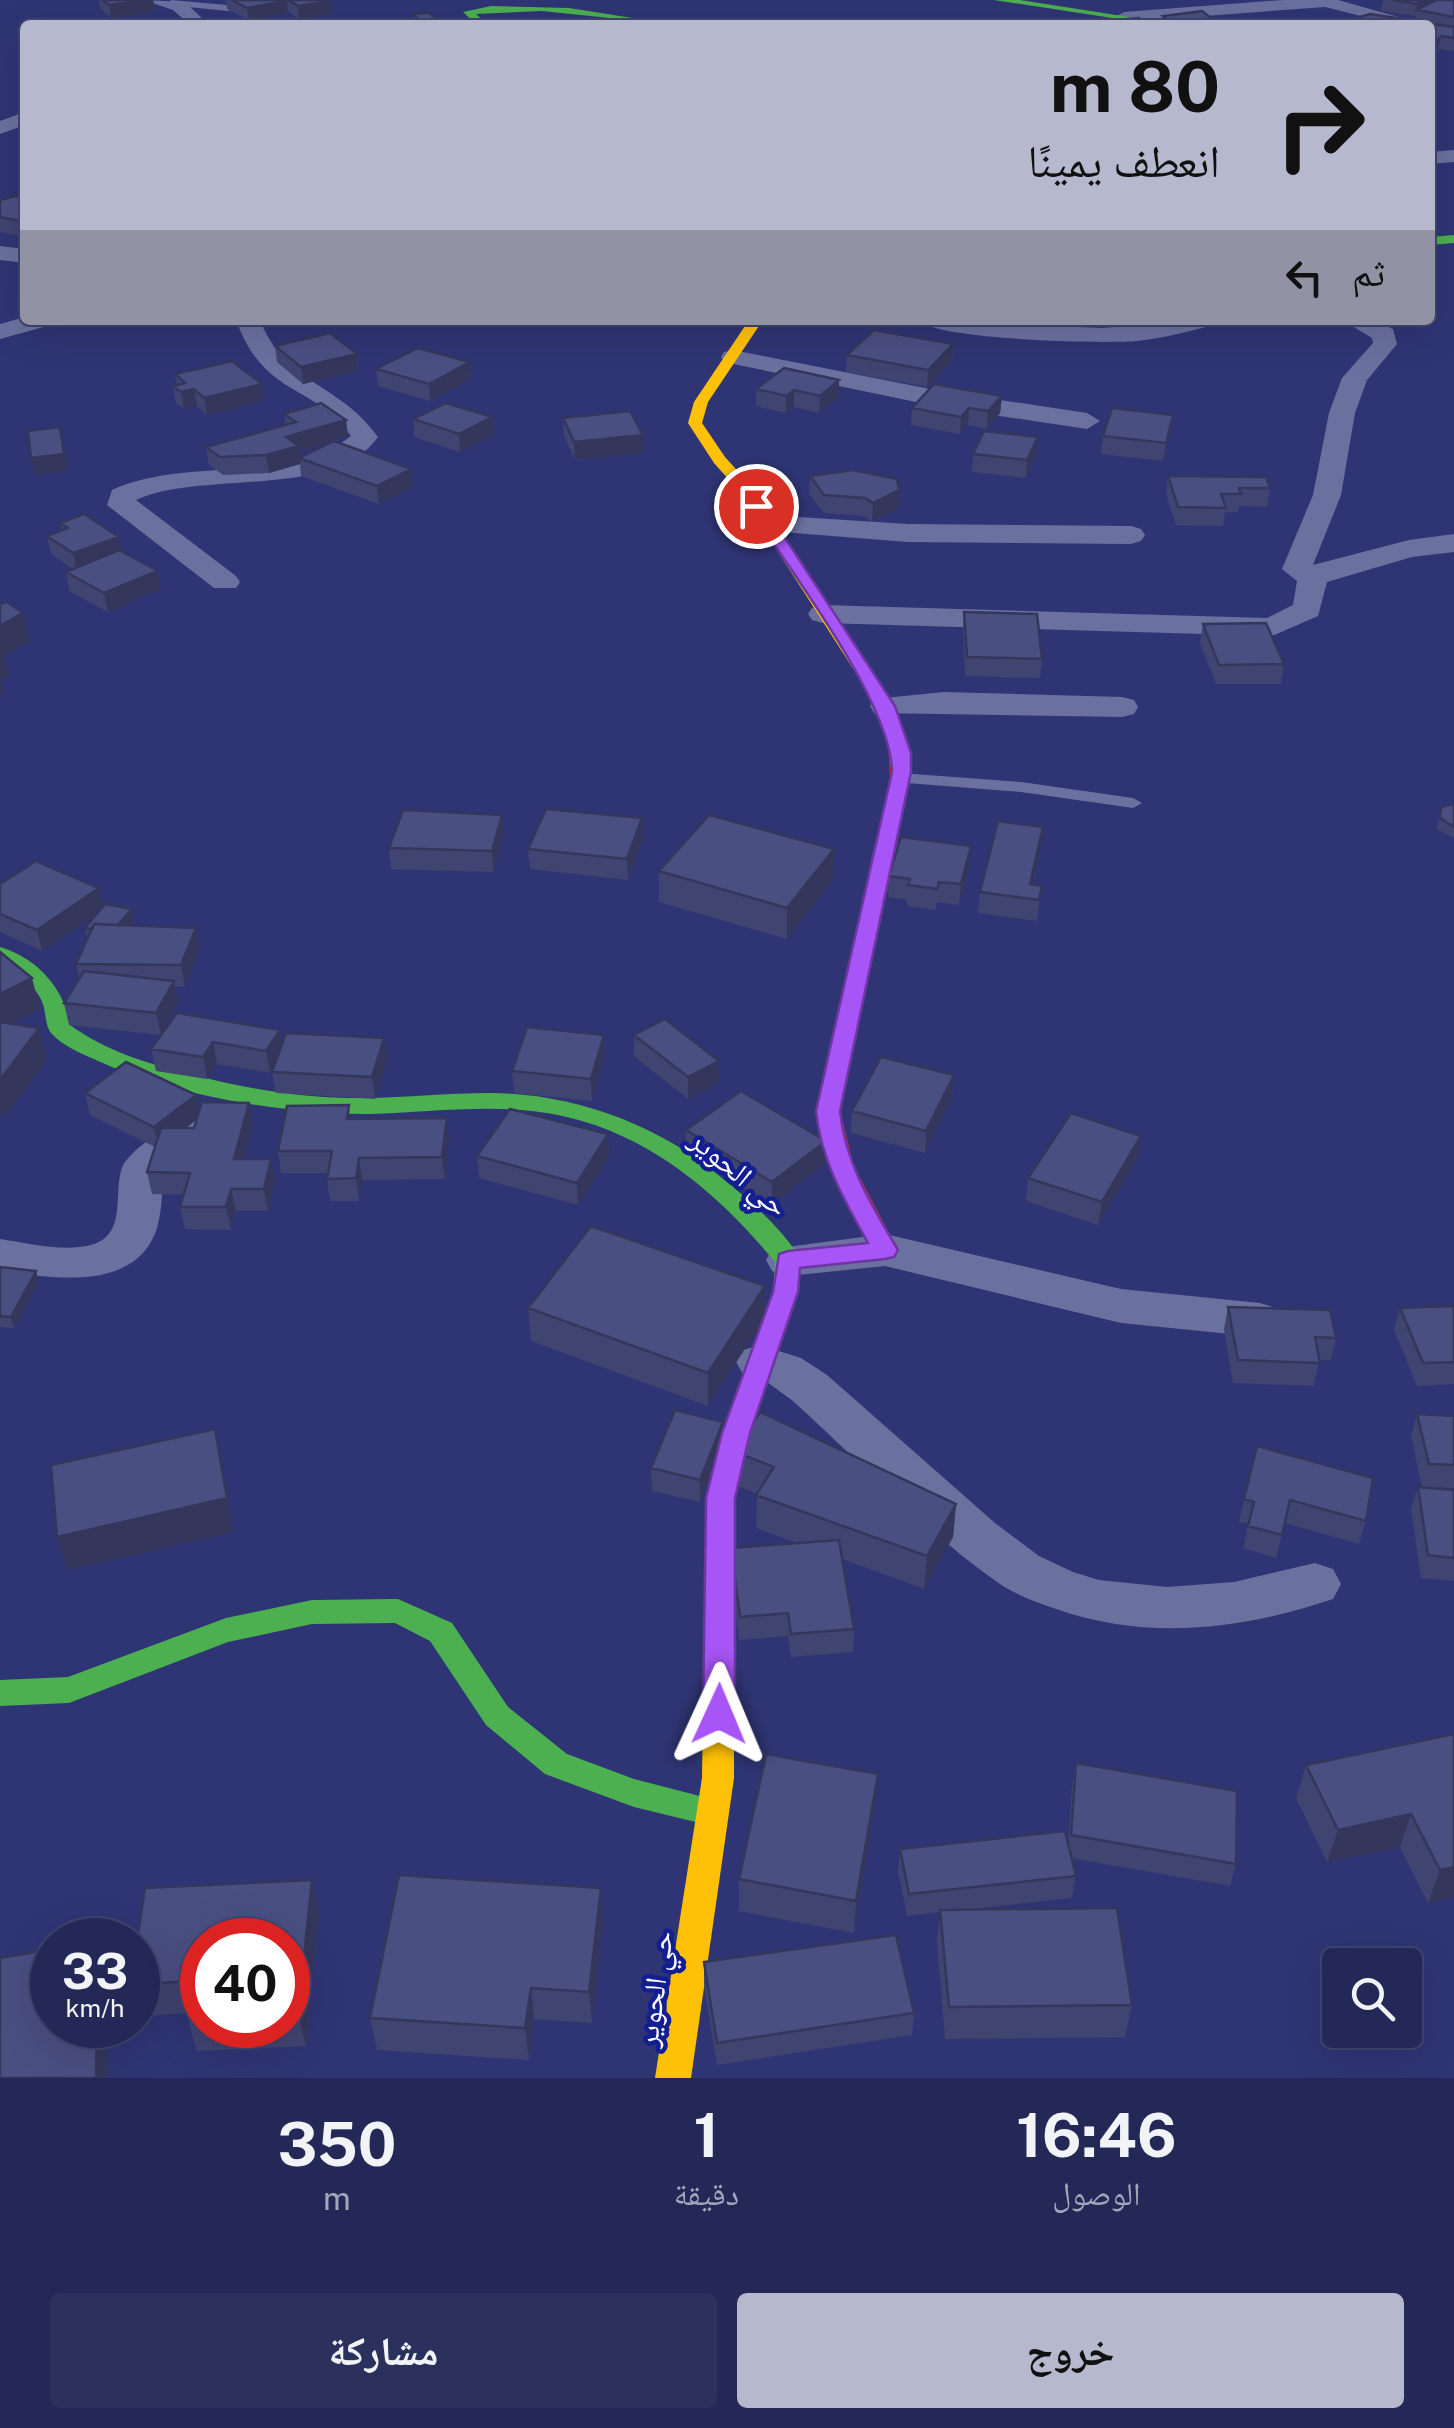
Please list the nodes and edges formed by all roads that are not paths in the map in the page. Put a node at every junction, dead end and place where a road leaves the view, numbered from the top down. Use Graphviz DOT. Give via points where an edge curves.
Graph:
graph roads {
  1 [pos="252,0"];
  2 [pos="999,0"];
  3 [pos="162,1"];
  4 [pos="1328,1"];
  5 [pos="479,11"];
  6 [pos="192,20"];
  7 [pos="639,20"];
  8 [pos="1109,20"];
  9 [pos="1126,20"];
  10 [pos="1401,20"];
  11 [pos="24,325"];
  12 [pos="249,325"];
  13 [pos="753,325"];
  14 [pos="979,325"];
  15 [pos="1177,325"];
  16 [pos="1363,325"];
  17 [pos="0,332"];
  18 [pos="733,356"];
  19 [pos="1087,420"];
  20 [pos="767,524"];
  21 [pos="1132,535"];
  22 [pos="1454,543"];
  23 [pos="1314,576"];
  24 [pos="225,582"];
  25 [pos="824,614"];
  26 [pos="886,706"];
  27 [pos="1122,706"];
  28 [pos="900,778"];
  29 [pos="1133,803"];
  30 [pos="0,953"];
  31 [pos="229,1092"];
  32 [pos="885,1250"];
  33 [pos="0,1255"];
  34 [pos="788,1260"];
  35 [pos="1260,1320"];
  36 [pos="760,1362"];
  37 [pos="1314,1584"];
  38 [pos="0,1693"];
  39 [pos="712,1812"];
  40 [pos="673,2078"];
  1 -- 3 [label="lane" via="228,8"];
  2 -- 8 [label="street"];
  3 -- 6 [label="street"];
  4 -- 9 [label="street"];
  4 -- 10 [label="street"];
  5 -- 7 [label="street" via="520,2"];
  11 -- 17 [label="street"];
  12 -- 24 [label="street" via="254,344 282,374 352,420 365,437 294,472 167,483 122,496 121,505"];
  13 -- 18 [label="street"];
  14 -- 15 [label="street" via="1068,334"];
  16 -- 23 [label="street" via="1386,338 1355,378 1342,412 1327,496 1296,565"];
  18 -- 19 [label="street" via="940,399"];
  18 -- 20 [label="street" via="701,402 695,423"];
  20 -- 21 [label="street" via="908,534"];
  20 -- 25 [label="street"];
  22 -- 23 [label="street"];
  23 -- 25 [label="street" via="1306,610 1272,627"];
  25 -- 26 [label="street"];
  26 -- 27 [label="street"];
  26 -- 28 [label="street" via="901,753"];
  28 -- 29 [label="lane"];
  28 -- 32 [label="street" via="828,1111 845,1179"];
  30 -- 31 [label="street, حي الحوير" via="58,1001 59,1028 78,1046"];
  31 -- 33 [label="street" via="184,1140 143,1168 131,1238 114,1255 81,1262"];
  31 -- 34 [label="street, حي الحوير" via="350,1106 526,1103 592,1114 691,1167 759,1221"];
  32 -- 34 [label="street"];
  32 -- 35 [label="street" via="1121,1306"];
  34 -- 36 [label="street, حي الحوير" via="786,1292"];
  36 -- 37 [label="street" via="810,1388 977,1536 1021,1571 1055,1587 1099,1602 1168,1609 1234,1604"];
  36 -- 39 [label="street, حي الحوير" via="720,1498 718,1778"];
  38 -- 39 [label="street" via="68,1690 226,1630 312,1612 398,1611 441,1632 497,1716 556,1764 634,1794"];
  39 -- 40 [label="street, حي الحوير"];
}
